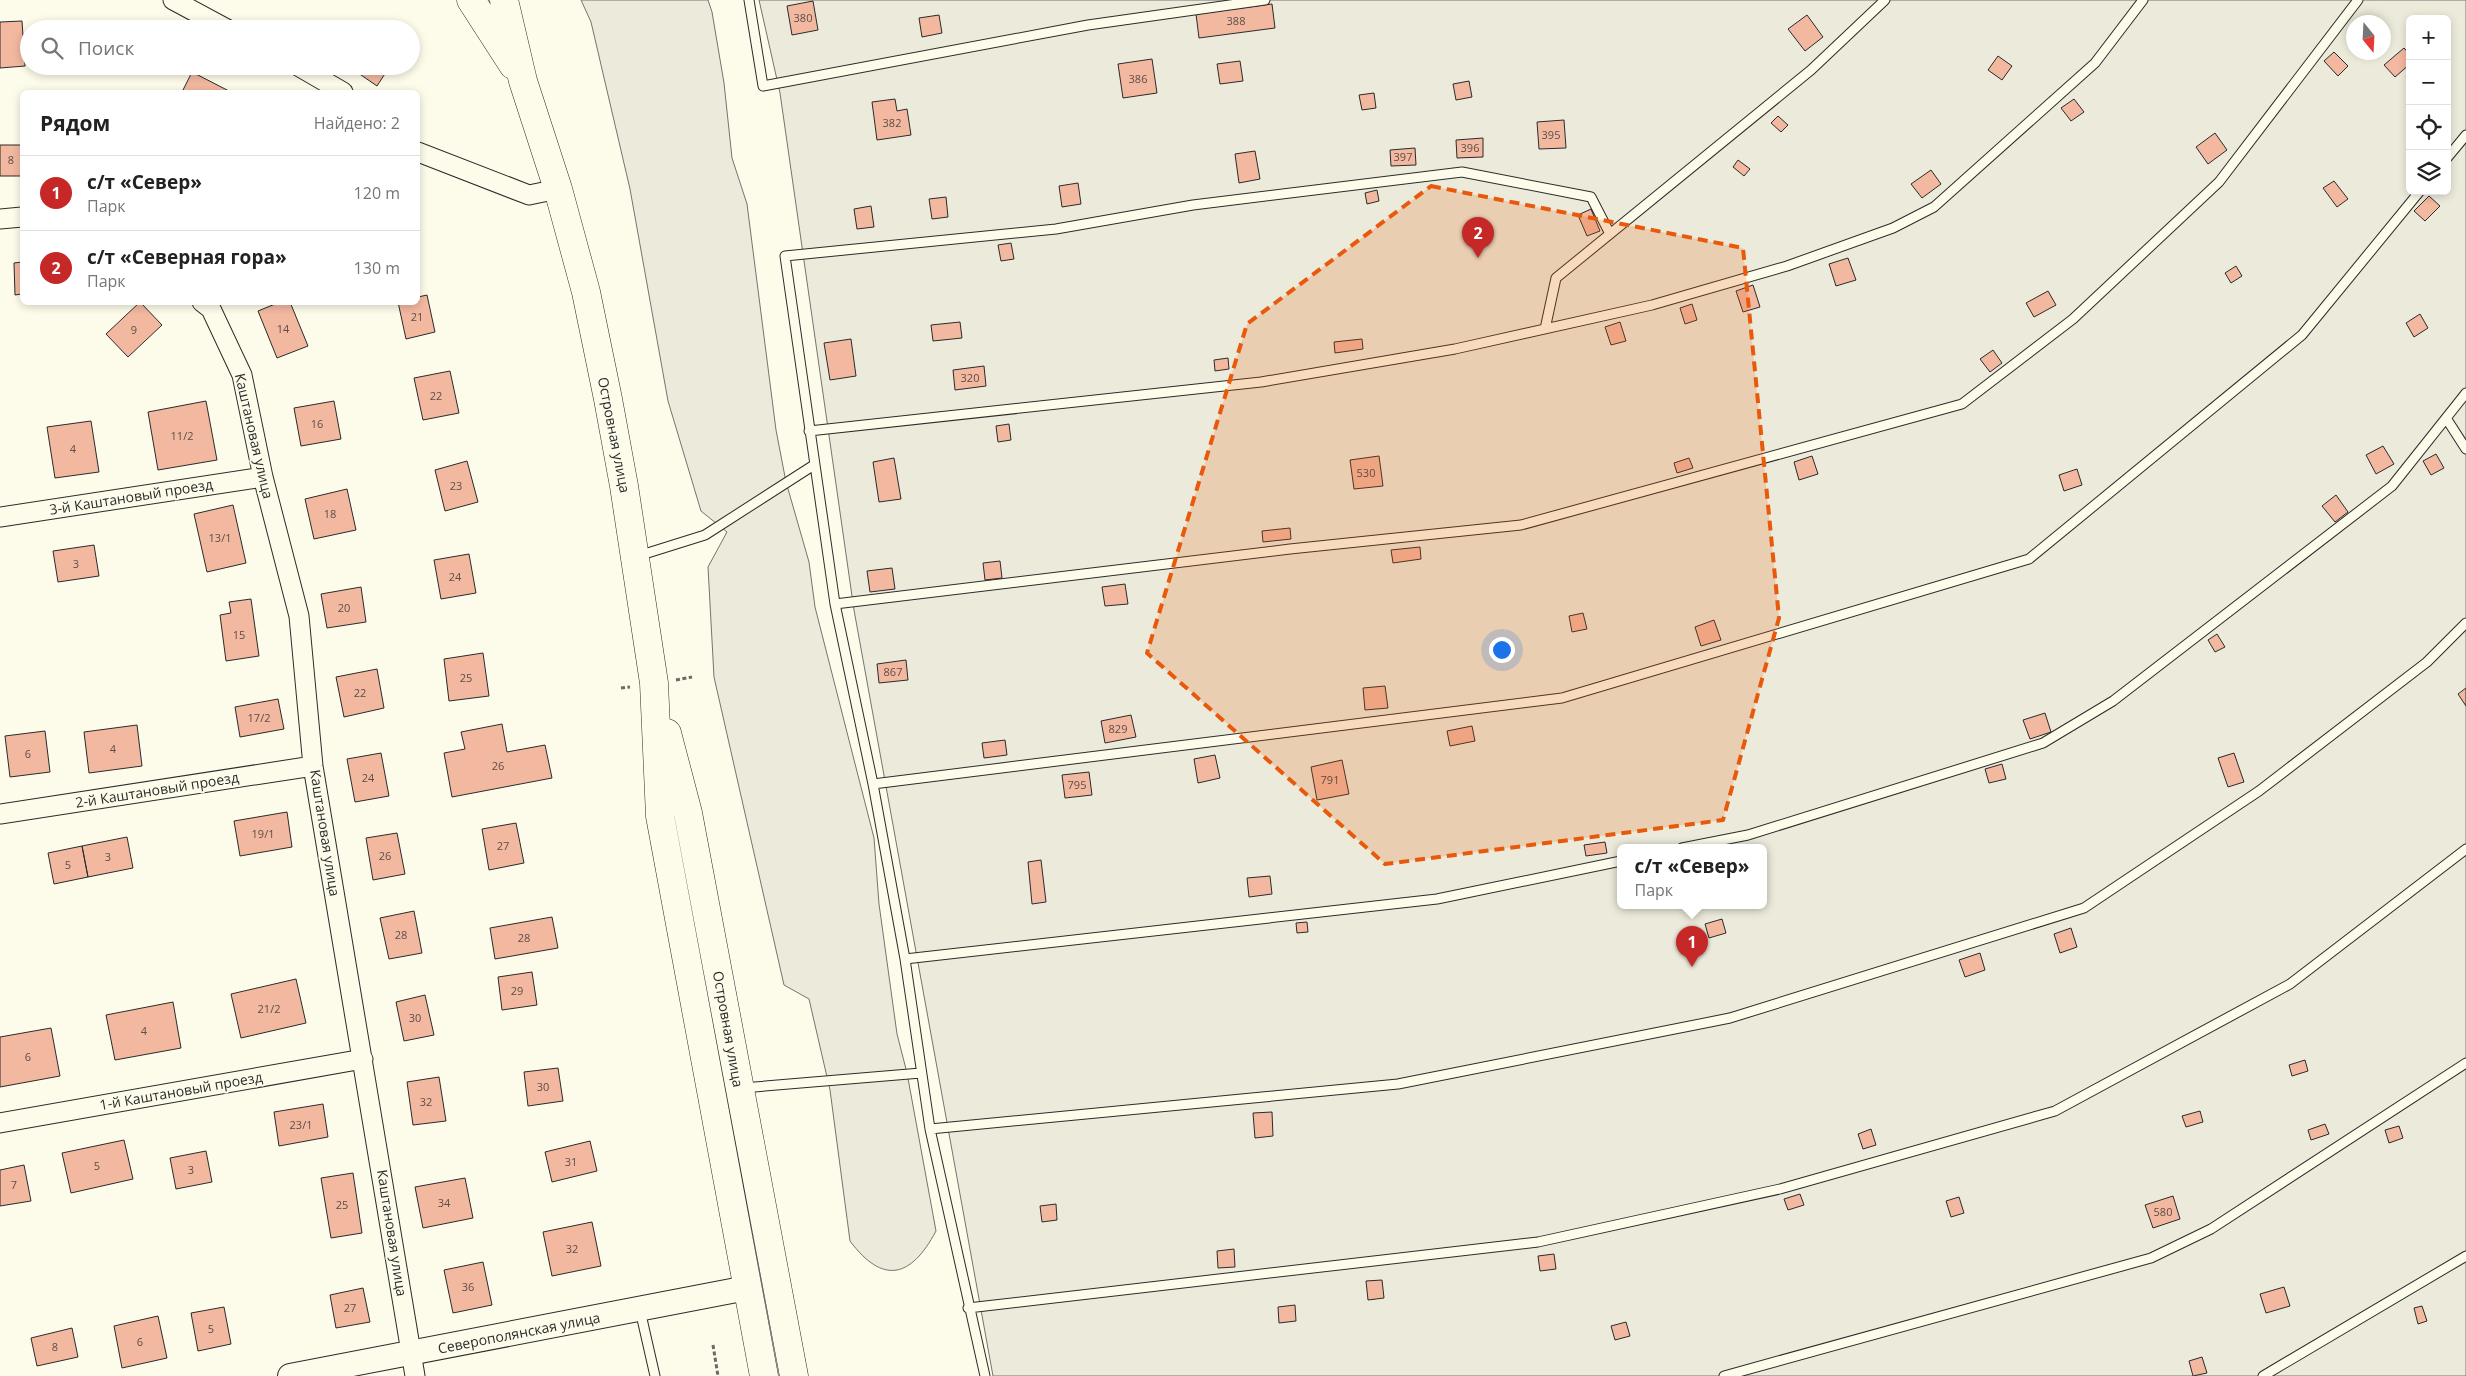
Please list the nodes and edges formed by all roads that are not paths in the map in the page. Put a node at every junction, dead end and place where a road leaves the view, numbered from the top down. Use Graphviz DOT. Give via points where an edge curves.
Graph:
graph roads {
  1 [pos="173,0"];
  2 [pos="471,0"];
  3 [pos="504,0"];
  4 [pos="749,0"];
  5 [pos="1265,0"];
  6 [pos="1886,0"];
  7 [pos="2143,0"];
  8 [pos="2358,0"];
  9 [pos="211,20"];
  10 [pos="314,75"];
  11 [pos="523,81"];
  12 [pos="340,90"];
  13 [pos="2466,135"];
  14 [pos="420,153"];
  15 [pos="2451,153"];
  16 [pos="558,189"];
  17 [pos="2417,195"];
  18 [pos="20,217"];
  19 [pos="0,219"];
  20 [pos="1610,234"];
  21 [pos="206,305"];
  22 [pos="1545,329"];
  23 [pos="2466,393"];
  24 [pos="2446,418"];
  25 [pos="809,431"];
  26 [pos="2466,450"];
  27 [pos="814,465"];
  28 [pos="263,477"];
  29 [pos="0,517"];
  30 [pos="634,558"];
  31 [pos="835,604"];
  32 [pos="2466,623"];
  33 [pos="654,683"];
  34 [pos="313,766"];
  35 [pos="873,784"];
  36 [pos="0,814"];
  37 [pos="1702,844"];
  38 [pos="2466,850"];
  39 [pos="1617,862"];
  40 [pos="905,959"];
  41 [pos="363,1059"];
  42 [pos="2466,1063"];
  43 [pos="921,1073"];
  44 [pos="739,1088"];
  45 [pos="0,1123"];
  46 [pos="930,1129"];
  47 [pos="2466,1256"];
  48 [pos="747,1288"];
  49 [pos="968,1308"];
  50 [pos="639,1309"];
  51 [pos="414,1365"];
  52 [pos="290,1376"];
  53 [pos="655,1376"];
  54 [pos="764,1376"];
  55 [pos="794,1376"];
  56 [pos="985,1376"];
  57 [pos="1724,1376"];
  58 [pos="2263,1376"];
  1 -- 9 [label="street"];
  2 -- 11 [label="main road, Островная улица"];
  3 -- 11 [label="main road, Островная улица"];
  4 -- 5 [label="lane" via="763,86 1088,25"];
  6 -- 20 [label="lane" via="1811,70"];
  7 -- 22 [label="lane" via="2095,63 1934,207 1893,228 1787,266 1652,305"];
  8 -- 31 [label="lane" via="2219,182 2073,319 1962,404 1522,525 1290,549"];
  10 -- 12 [label="street"];
  11 -- 16 [label="main road, Островная улица"];
  13 -- 15 [label="lane"];
  14 -- 16 [label="street" via="529,195"];
  16 -- 30 [label="main road, Островная улица" via="588,302 615,438"];
  17 -- 35 [label="lane" via="2302,335 2030,559 1562,698"];
  18 -- 19 [label="street"];
  20 -- 22 [label="lane" via="1556,278"];
  20 -- 25 [label="lane" via="1591,197 1462,172 1193,205 1056,229 785,256"];
  21 -- 28 [label="street, Каштановая улица" via="211,309 242,375"];
  22 -- 25 [label="lane" via="1455,349 1261,382"];
  23 -- 24 [label="lane"];
  24 -- 26 [label="lane"];
  24 -- 37 [label="lane" via="2392,486 2113,701 2043,743 1748,835"];
  25 -- 27 [label="lane"];
  27 -- 30 [label="lane" via="705,534"];
  27 -- 31 [label="lane"];
  28 -- 29 [label="street, 3-й Каштановый проезд"];
  28 -- 34 [label="street, Каштановая улица" via="299,616"];
  30 -- 33 [label="main road, Островная улица"];
  31 -- 35 [label="lane"];
  32 -- 46 [label="lane" via="2427,662 2259,791 2084,908 1730,1018 1398,1084"];
  33 -- 44 [label="main road, Островная улица" via="688,813"];
  33 -- 48 [label="main road, Островная улица" via="660,816"];
  34 -- 36 [label="street, 2-й Каштановый проезд"];
  34 -- 41 [label="street, Каштановая улица"];
  35 -- 40 [label="lane"];
  38 -- 49 [label="lane" via="2290,984 2055,1111 1780,1189 1538,1242"];
  39 -- 40 [label="lane" via="1437,899"];
  40 -- 43 [label="lane"];
  41 -- 45 [label="street, 1-й Каштановый проезд"];
  41 -- 51 [label="street, Каштановая улица"];
  42 -- 57 [label="lane" via="2211,1229 2151,1258"];
  43 -- 44 [label="lane"];
  43 -- 46 [label="lane"];
  44 -- 55 [label="main road, Островная улица"];
  46 -- 49 [label="lane"];
  47 -- 58 [label="lane"];
  48 -- 50 [label="street, Северополянская улица"];
  48 -- 54 [label="main road, Островная улица"];
  49 -- 56 [label="lane"];
  50 -- 51 [label="street, Северополянская улица"];
  50 -- 53 [label="lane"];
  51 -- 52 [label="street, Северополянская улица"];
}
